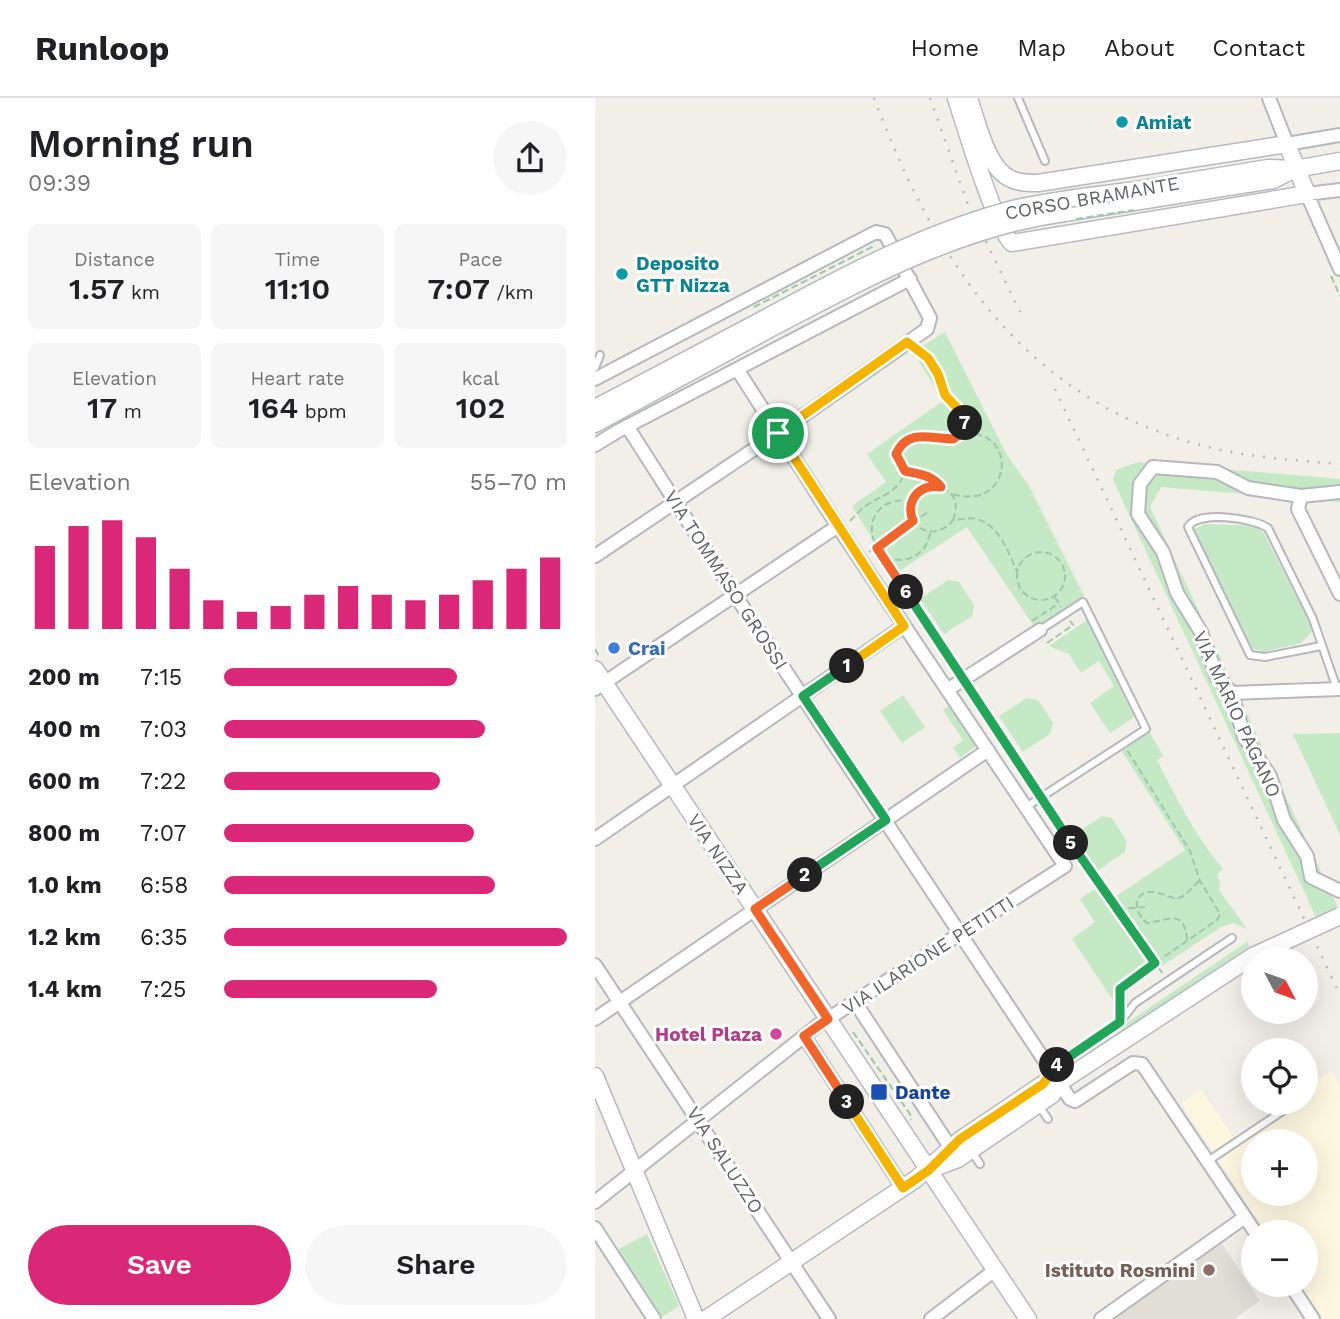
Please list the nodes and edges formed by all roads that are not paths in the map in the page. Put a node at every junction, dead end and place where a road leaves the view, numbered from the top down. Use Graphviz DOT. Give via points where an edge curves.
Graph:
graph roads {
  1 [pos="956,98"];
  2 [pos="969,98"];
  3 [pos="1018,98"];
  4 [pos="1269,98"];
  5 [pos="1340,135"];
  6 [pos="1287,144"];
  7 [pos="1340,161"];
  8 [pos="1045,162"];
  9 [pos="1295,169"];
  10 [pos="1013,181"];
  11 [pos="1340,190"];
  12 [pos="1307,194"];
  13 [pos="991,200"];
  14 [pos="1340,269"];
  15 [pos="910,279"];
  16 [pos="762,327"];
  17 [pos="600,355"];
  18 [pos="737,369"];
  19 [pos="596,374"];
  20 [pos="595,408"];
  21 [pos="595,424"];
  22 [pos="627,426"];
  23 [pos="778,433"];
  24 [pos="595,445"];
  25 [pos="1340,492"];
  26 [pos="1301,496"];
  27 [pos="675,502"];
  28 [pos="839,528"];
  29 [pos="595,556"];
  30 [pos="1340,594"];
  31 [pos="735,595"];
  32 [pos="1036,625"];
  33 [pos="904,626"];
  34 [pos="1321,646"];
  35 [pos="598,680"];
  36 [pos="1339,689"];
  37 [pos="947,690"];
  38 [pos="1232,693"];
  39 [pos="803,696"];
  40 [pos="988,750"];
  41 [pos="672,784"];
  42 [pos="1026,807"];
  43 [pos="886,820"];
  44 [pos="595,839"];
  45 [pos="1340,891"];
  46 [pos="755,909"];
  47 [pos="1340,916"];
  48 [pos="960,935"];
  49 [pos="1232,938"];
  50 [pos="595,964"];
  51 [pos="620,1002"];
  52 [pos="855,1002"];
  53 [pos="595,1019"];
  54 [pos="828,1019"];
  55 [pos="804,1036"];
  56 [pos="595,1076"];
  57 [pos="1051,1079"];
  58 [pos="1276,1115"];
  59 [pos="698,1120"];
  60 [pos="965,1155"];
  61 [pos="1207,1161"];
  62 [pos="929,1170"];
  63 [pos="634,1171"];
  64 [pos="903,1188"];
  65 [pos="595,1202"];
  66 [pos="1245,1217"];
  67 [pos="1247,1220"];
  68 [pos="595,1228"];
  69 [pos="792,1262"];
  70 [pos="995,1270"];
  71 [pos="1299,1297"];
  72 [pos="1026,1318"];
  73 [pos="655,1319"];
  74 [pos="696,1319"];
  75 [pos="706,1319"];
  76 [pos="829,1319"];
  77 [pos="931,1319"];
  78 [pos="1101,1319"];
  79 [pos="1313,1319"];
  1 -- 13 [label="street"];
  2 -- 10 [label="street" via="992,161"];
  3 -- 8 [label="lane"];
  4 -- 6 [label="street"];
  5 -- 6 [label="street, CORSO BRAMANTE"];
  6 -- 9 [label="street"];
  6 -- 10 [label="street, CORSO BRAMANTE" via="1038,183"];
  7 -- 9 [label="street, CORSO BRAMANTE"];
  9 -- 12 [label="street"];
  9 -- 16 [label="street, CORSO BRAMANTE, bridge" via="1268,168 1133,201 1028,206 971,222 883,257"];
  10 -- 13 [label="street"];
  11 -- 12 [label="street, CORSO BRAMANTE"];
  12 -- 13 [label="street, CORSO BRAMANTE" via="1015,244 1007,239"];
  12 -- 14 [label="street"];
  15 -- 18 [label="street"];
  15 -- 19 [label="street" via="885,233 876,232"];
  15 -- 23 [label="street" via="930,318 927,329"];
  16 -- 20 [label="street, CORSO BRAMANTE"];
  16 -- 21 [label="street, CORSO BRAMANTE"];
  17 -- 19 [label="lane"];
  18 -- 22 [label="street"];
  18 -- 23 [label="street"];
  22 -- 24 [label="street"];
  22 -- 27 [label="street, VIA TOMMASO GROSSI"];
  23 -- 27 [label="street"];
  23 -- 28 [label="street"];
  25 -- 26 [label="street"];
  26 -- 30 [label="street" via="1298,509"];
  26 -- 38 [label="street, VIA MARIO PAGANO" via="1248,488 1217,472 1153,467 1140,484 1138,514 1163,552 1217,677"];
  27 -- 29 [label="street"];
  27 -- 31 [label="street, VIA TOMMASO GROSSI"];
  28 -- 31 [label="street"];
  28 -- 33 [label="street"];
  31 -- 35 [label="street"];
  31 -- 39 [label="street, VIA TOMMASO GROSSI"];
  32 -- 37 [label="street"];
  32 -- 42 [label="lane" via="1083,602 1146,729"];
  33 -- 37 [label="street"];
  33 -- 39 [label="street"];
  34 -- 34 [label="lane" via="1313,619 1268,528 1258,522 1193,520 1188,527 1250,655 1265,657"];
  34 -- 36 [label="lane"];
  35 -- 41 [label="street, VIA NIZZA"];
  36 -- 38 [label="street"];
  37 -- 40 [label="street"];
  38 -- 45 [label="street, VIA MARIO PAGANO" via="1244,737 1270,776 1284,820 1307,856 1311,877"];
  39 -- 41 [label="street"];
  39 -- 43 [label="street, VIA TOMMASO GROSSI"];
  40 -- 42 [label="street"];
  40 -- 43 [label="street"];
  41 -- 44 [label="street"];
  41 -- 46 [label="street, VIA NIZZA"];
  42 -- 48 [label="street, VIA ILARIONE PETITTI" via="1065,866"];
  43 -- 46 [label="street"];
  43 -- 48 [label="street, VIA TOMMASO GROSSI"];
  46 -- 51 [label="street"];
  46 -- 54 [label="street, VIA NIZZA"];
  47 -- 57 [label="street, bridge" via="1254,956"];
  48 -- 52 [label="street, VIA ILARIONE PETITTI"];
  48 -- 57 [label="street, VIA TOMMASO GROSSI"];
  49 -- 57 [label="lane" via="1135,1003 1120,1022 1061,1062"];
  50 -- 51 [label="street, VIA SALUZZO"];
  51 -- 53 [label="street"];
  51 -- 59 [label="street, VIA SALUZZO"];
  52 -- 54 [label="street, VIA ILARIONE PETITTI"];
  52 -- 60 [label="street"];
  54 -- 55 [label="street, VIA ILARIONE PETITTI"];
  54 -- 62 [label="street, VIA NIZZA"];
  55 -- 59 [label="street, VIA ILARIONE PETITTI"];
  55 -- 64 [label="street"];
  56 -- 63 [label="street"];
  57 -- 60 [label="street"];
  57 -- 60 [label="street" via="1052,1095 1043,1112"];
  57 -- 61 [label="street" via="1075,1101 1139,1062"];
  58 -- 61 [label="lane"];
  59 -- 63 [label="street, VIA ILARIONE PETITTI"];
  59 -- 69 [label="street, VIA SALUZZO"];
  60 -- 62 [label="street"];
  61 -- 66 [label="street"];
  62 -- 64 [label="street"];
  62 -- 70 [label="street, VIA NIZZA"];
  63 -- 65 [label="street, VIA ILARIONE PETITTI"];
  63 -- 74 [label="street"];
  64 -- 69 [label="street"];
  66 -- 67 [label="street"];
  66 -- 78 [label="street"];
  68 -- 73 [label="street"];
  69 -- 75 [label="street"];
  69 -- 76 [label="street, VIA SALUZZO"];
  70 -- 72 [label="street, VIA NIZZA"];
  70 -- 77 [label="street"];
  71 -- 79 [label="street"];
}
